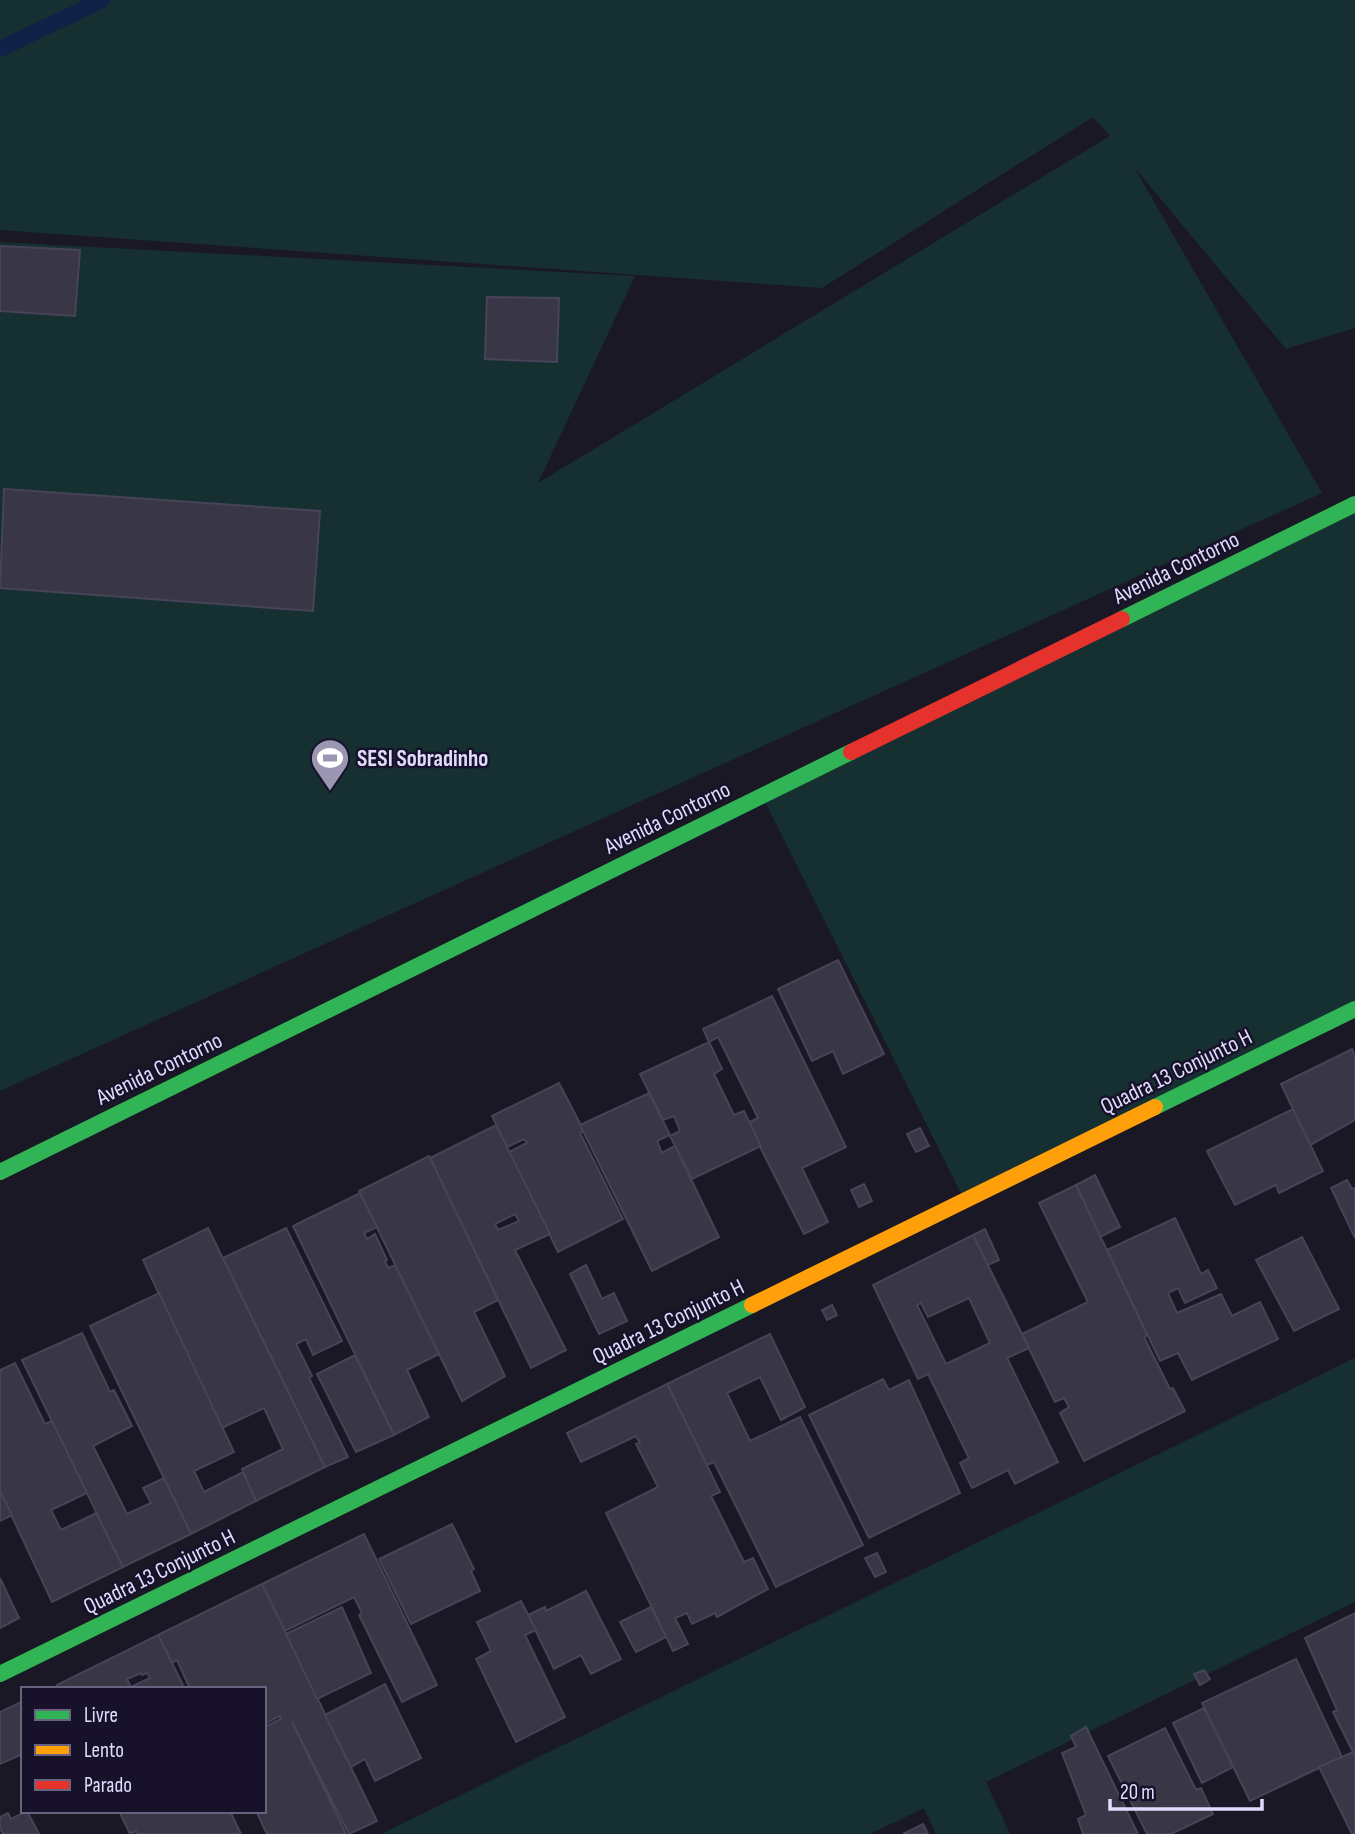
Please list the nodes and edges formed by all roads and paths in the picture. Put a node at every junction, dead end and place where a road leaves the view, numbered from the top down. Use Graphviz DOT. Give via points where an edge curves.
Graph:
graph roads {
  1 [pos="1355,503"];
  2 [pos="1355,1009"];
  3 [pos="0,1172"];
  4 [pos="0,1674"];
  1 -- 3 [label="street, Avenida Contorno"];
  2 -- 4 [label="street, Quadra 13 Conjunto H"];
}
